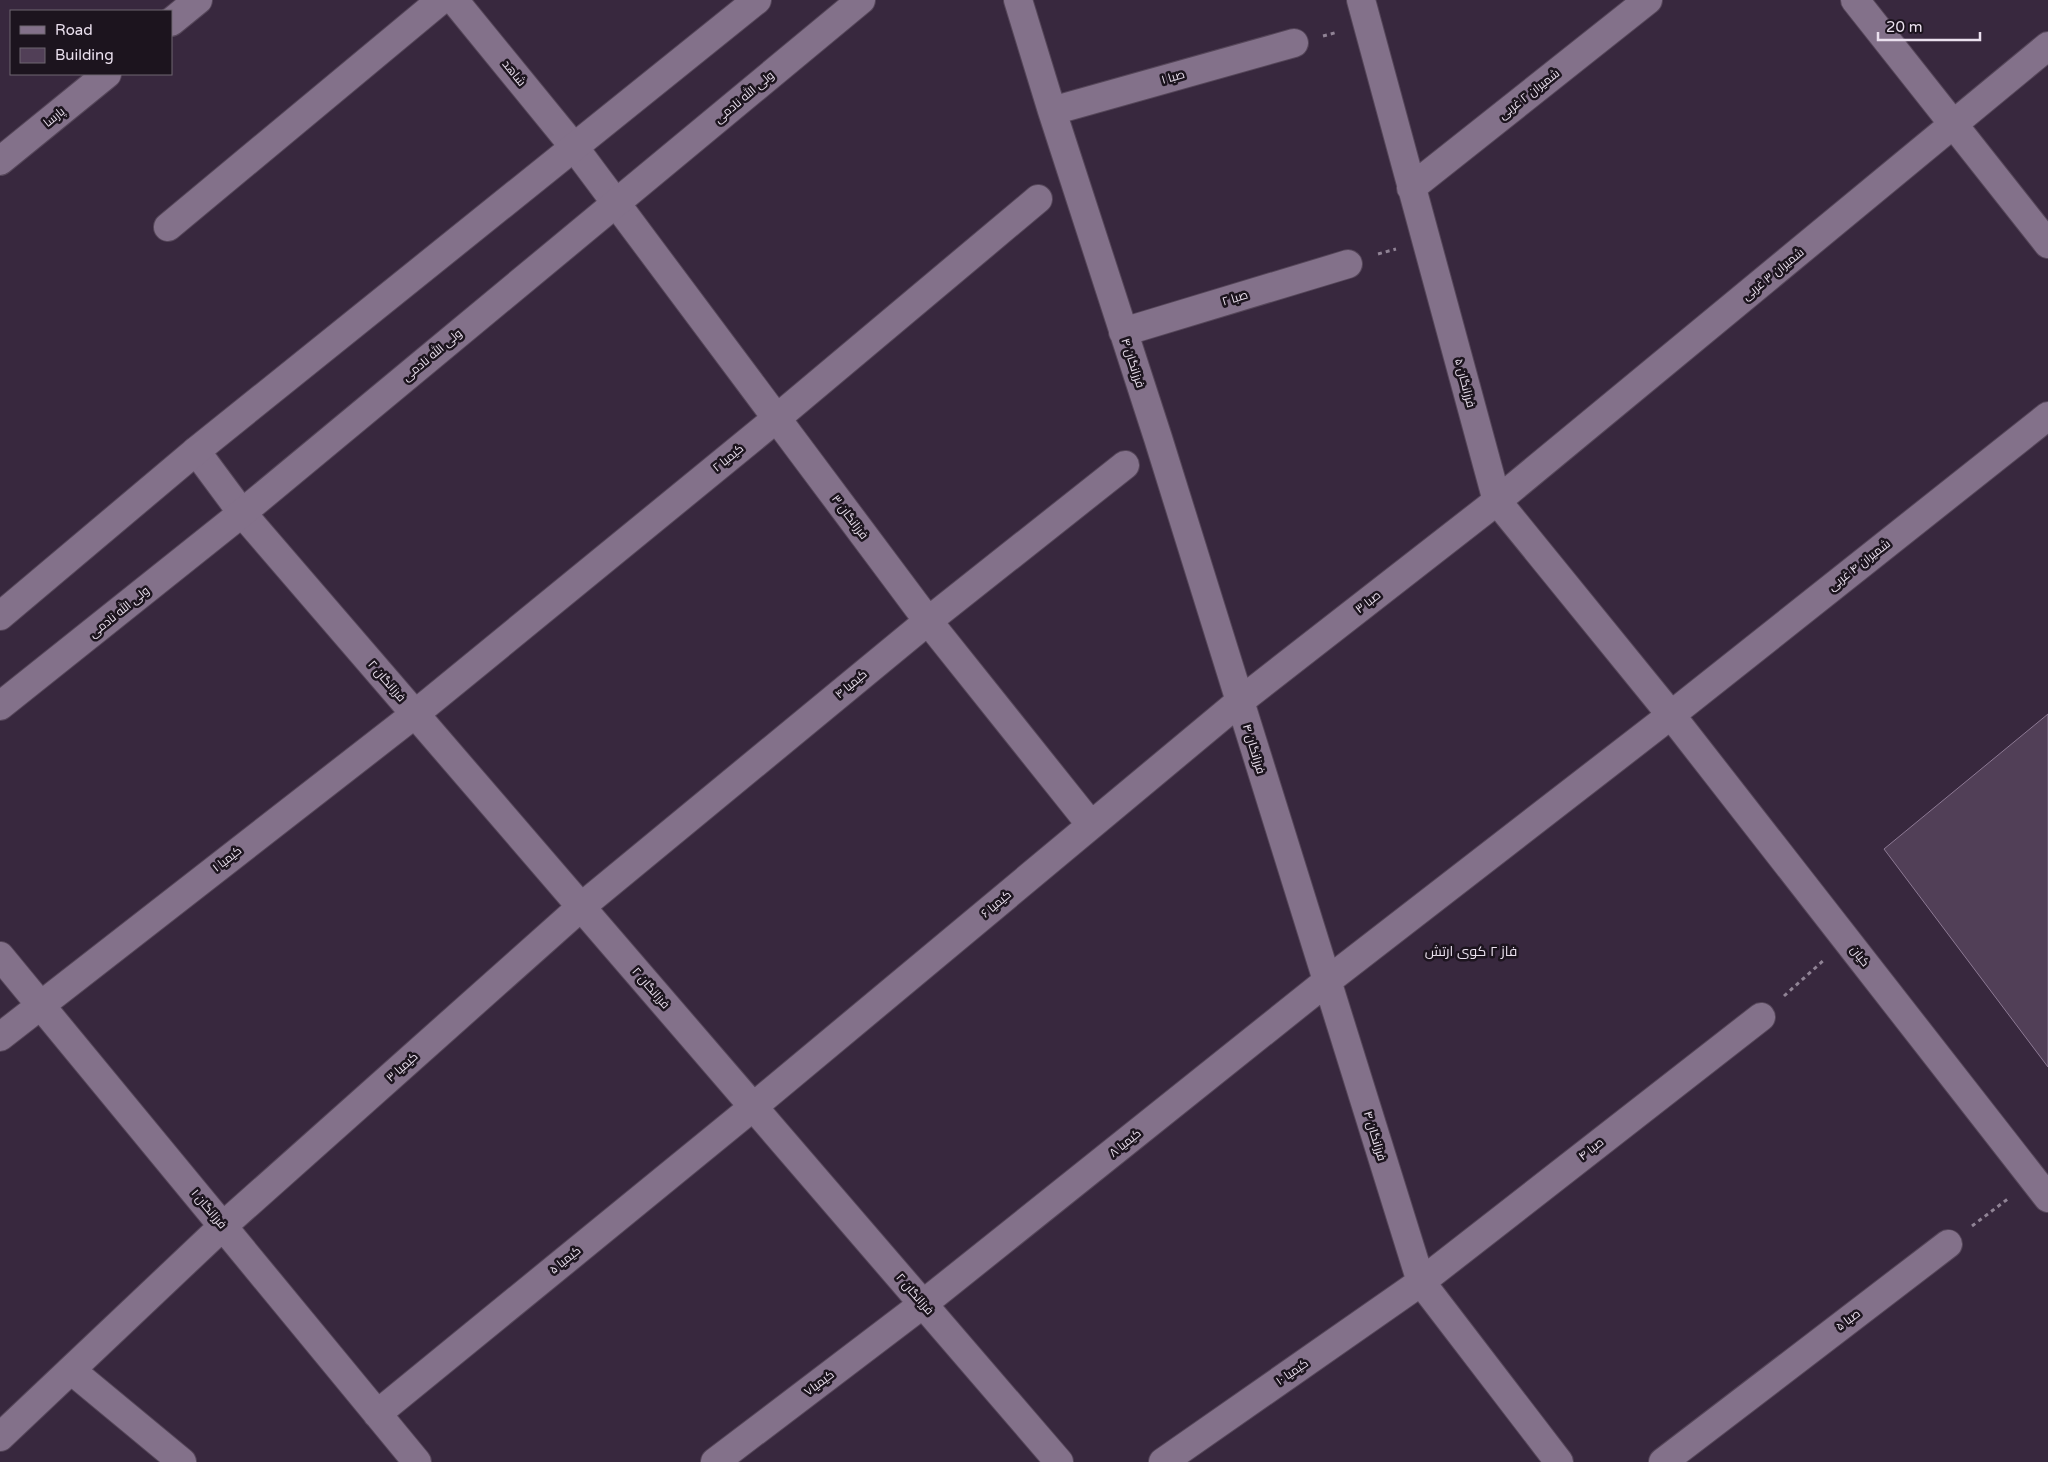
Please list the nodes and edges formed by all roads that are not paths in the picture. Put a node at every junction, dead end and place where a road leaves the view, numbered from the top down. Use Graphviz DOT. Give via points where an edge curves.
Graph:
graph roads {
  1 [pos="198,0"];
  2 [pos="441,0"];
  3 [pos="454,0"];
  4 [pos="757,0"];
  5 [pos="861,0"];
  6 [pos="1018,0"];
  7 [pos="1648,0"];
  8 [pos="1855,0"];
  9 [pos="1364,12"];
  10 [pos="172,21"];
  11 [pos="1294,43"];
  12 [pos="2048,46"];
  13 [pos="106,75"];
  14 [pos="1052,111"];
  15 [pos="1954,125"];
  16 [pos="574,147"];
  17 [pos="0,161"];
  18 [pos="1411,188"];
  19 [pos="1038,199"];
  20 [pos="616,203"];
  21 [pos="168,227"];
  22 [pos="2048,244"];
  23 [pos="1348,264"];
  24 [pos="1123,332"];
  25 [pos="2048,416"];
  26 [pos="777,418"];
  27 [pos="196,451"];
  28 [pos="1125,465"];
  29 [pos="1497,501"];
  30 [pos="242,513"];
  31 [pos="0,616"];
  32 [pos="928,621"];
  33 [pos="1239,702"];
  34 [pos="0,706"];
  35 [pos="415,714"];
  36 [pos="1671,715"];
  37 [pos="1092,825"];
  38 [pos="581,907"];
  39 [pos="0,956"];
  40 [pos="1326,982"];
  41 [pos="40,1004"];
  42 [pos="1761,1017"];
  43 [pos="0,1037"];
  44 [pos="754,1107"];
  45 [pos="2041,1189"];
  46 [pos="223,1226"];
  47 [pos="1948,1244"];
  48 [pos="1420,1282"];
  49 [pos="923,1304"];
  50 [pos="71,1370"];
  51 [pos="377,1414"];
  52 [pos="0,1438"];
  53 [pos="182,1462"];
  54 [pos="417,1462"];
  55 [pos="715,1462"];
  56 [pos="1059,1462"];
  57 [pos="1163,1462"];
  58 [pos="1559,1462"];
  59 [pos="1663,1462"];
  1 -- 10 [label="street"];
  2 -- 21 [label="street"];
  3 -- 16 [label="street, شاهد"];
  4 -- 16 [label="street"];
  5 -- 20 [label="street, ولی الله نادمی"];
  6 -- 14 [label="street, فرزانگان ۴"];
  7 -- 18 [label="street, شمیران ۲ غربی"];
  8 -- 15 [label="street"];
  9 -- 18 [label="street, فرزانگان ۵"];
  11 -- 14 [label="street, صبا ۱"];
  12 -- 15 [label="street, شمیران ۳ غربی"];
  13 -- 17 [label="street, پارسا"];
  14 -- 24 [label="street, فرزانگان ۴"];
  15 -- 22 [label="street"];
  15 -- 29 [label="street, شمیران ۳ غربی"];
  16 -- 20 [label="street, شاهد"];
  16 -- 27 [label="street"];
  18 -- 29 [label="street, فرزانگان ۵"];
  19 -- 26 [label="street, کیمیا ۲"];
  20 -- 26 [label="street, فرزانگان ۳"];
  20 -- 30 [label="street, ولی الله نادمی"];
  23 -- 24 [label="street, صبا ۲"];
  24 -- 33 [label="street, فرزانگان ۴"];
  25 -- 36 [label="street, شمیران ۴ غربی"];
  26 -- 32 [label="street, فرزانگان ۳"];
  26 -- 35 [label="street, کیمیا ۲"];
  27 -- 30 [label="street, فرزانگان ۲"];
  27 -- 31 [label="street"];
  28 -- 32 [label="street, کیمیا ۴"];
  29 -- 33 [label="street, صبا ۳"];
  29 -- 36 [label="street, فرزانگان ۵"];
  30 -- 34 [label="street, ولی الله نادمی"];
  30 -- 35 [label="street, فرزانگان ۲"];
  32 -- 37 [label="street, فرزانگان ۳"];
  32 -- 38 [label="street, کیمیا ۴"];
  33 -- 37 [label="street, کیمیا ۶"];
  33 -- 40 [label="street, فرزانگان ۴"];
  35 -- 38 [label="street, فرزانگان ۲"];
  35 -- 41 [label="street, کیمیا ۱"];
  36 -- 40 [label="street, شمیران ۴ غربی"];
  36 -- 45 [label="street, کیان"];
  37 -- 44 [label="street, کیمیا ۶"];
  38 -- 44 [label="street, فرزانگان ۲"];
  38 -- 46 [label="street, کیمیا ۳"];
  39 -- 41 [label="street, فرزانگان ۱"];
  40 -- 48 [label="street, فرزانگان ۴"];
  40 -- 49 [label="street, کیمیا ۸"];
  41 -- 43 [label="street, کیمیا ۱"];
  41 -- 46 [label="street, فرزانگان ۱"];
  42 -- 48 [label="street, صبا ۴"];
  44 -- 49 [label="street, فرزانگان ۲"];
  44 -- 51 [label="street, کیمیا ۵"];
  46 -- 50 [label="street, کیمیا ۳"];
  46 -- 51 [label="street, فرزانگان ۱"];
  47 -- 59 [label="street, صبا ۵"];
  48 -- 57 [label="street, کیمیا ۱۰"];
  48 -- 58 [label="street, فرزانگان ۴"];
  49 -- 55 [label="street, کیمیا۷"];
  49 -- 56 [label="street, فرزانگان ۲"];
  50 -- 52 [label="street, کیمیا ۳"];
  50 -- 53 [label="street"];
  51 -- 54 [label="street, فرزانگان ۱"];
}
